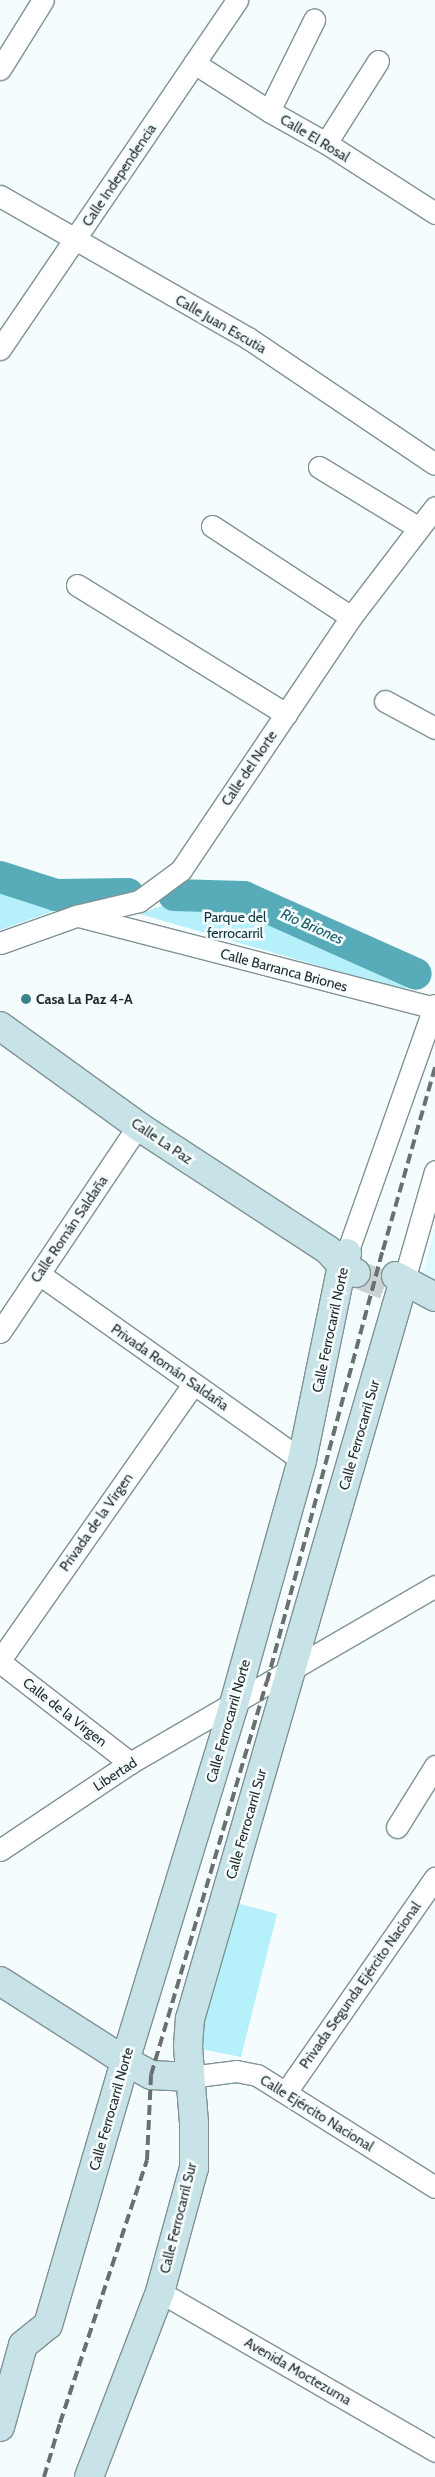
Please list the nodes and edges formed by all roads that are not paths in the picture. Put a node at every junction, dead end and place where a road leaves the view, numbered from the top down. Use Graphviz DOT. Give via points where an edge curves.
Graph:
graph roads {
  1 [pos="43,0"];
  2 [pos="237,0"];
  3 [pos="314,20"];
  4 [pos="378,61"];
  5 [pos="194,63"];
  6 [pos="0,69"];
  7 [pos="269,110"];
  8 [pos="326,143"];
  9 [pos="0,196"];
  10 [pos="435,213"];
  11 [pos="74,240"];
  12 [pos="0,349"];
  13 [pos="435,464"];
  14 [pos="319,467"];
  15 [pos="435,507"];
  16 [pos="212,526"];
  17 [pos="419,528"];
  18 [pos="77,585"];
  19 [pos="351,617"];
  20 [pos="385,700"];
  21 [pos="286,714"];
  22 [pos="435,728"];
  23 [pos="76,916"];
  24 [pos="0,943"];
  25 [pos="434,1007"];
  26 [pos="0,1026"];
  27 [pos="138,1126"];
  28 [pos="435,1171"];
  29 [pos="348,1261"];
  30 [pos="39,1274"];
  31 [pos="407,1287"];
  32 [pos="1,1329"];
  33 [pos="193,1384"];
  34 [pos="302,1460"];
  35 [pos="433,1591"];
  36 [pos="0,1661"];
  37 [pos="291,1668"];
  38 [pos="234,1704"];
  39 [pos="130,1763"];
  40 [pos="435,1766"];
  41 [pos="397,1828"];
  42 [pos="0,1850"];
  43 [pos="435,1878"];
  44 [pos="0,1980"];
  45 [pos="125,2061"];
  46 [pos="190,2077"];
  47 [pos="286,2092"];
  48 [pos="435,2187"];
  49 [pos="160,2292"];
  50 [pos="8,2376"];
  51 [pos="1,2417"];
  52 [pos="435,2451"];
  53 [pos="89,2477"];
  1 -- 6 [label="street"];
  2 -- 5 [label="street, Calle Independencia"];
  3 -- 7 [label="street"];
  4 -- 8 [label="street"];
  5 -- 7 [label="street, Calle El Rosal"];
  5 -- 11 [label="street, Calle Independencia"];
  7 -- 8 [label="street, Calle El Rosal"];
  8 -- 10 [label="street, Calle El Rosal"];
  9 -- 11 [label="street, Calle Juan Escutia"];
  11 -- 12 [label="street, Calle Independencia"];
  11 -- 13 [label="street, Calle Juan Escutia" via="248,338"];
  14 -- 17 [label="street"];
  15 -- 17 [label="street, Calle del Norte"];
  16 -- 19 [label="street"];
  17 -- 19 [label="street, Calle del Norte"];
  18 -- 21 [label="street"];
  19 -- 21 [label="street, Calle del Norte"];
  20 -- 22 [label="street"];
  21 -- 23 [label="street, Calle del Norte" via="181,870 139,901"];
  23 -- 24 [label="street, Calle del Norte"];
  23 -- 25 [label="street, Calle Barranca Briones"];
  25 -- 29 [label="street, Calle Ferrocarril Norte"];
  26 -- 27 [label="main road, Calle La Paz"];
  27 -- 29 [label="main road, Calle La Paz"];
  27 -- 30 [label="street, Calle Román Saldaña"];
  28 -- 31 [label="street, Calle Ferrocarril Sur"];
  29 -- 34 [label="main road, Calle Ferrocarril Norte"];
  30 -- 32 [label="street, Calle Román Saldaña"];
  30 -- 33 [label="street, Privada Román Saldaña"];
  31 -- 37 [label="main road, Calle Ferrocarril Sur"];
  33 -- 34 [label="street, Privada Román Saldaña"];
  33 -- 36 [label="street, Privada de la Virgen"];
  34 -- 38 [label="main road, Calle Ferrocarril Norte"];
  35 -- 37 [label="street, Libertad"];
  36 -- 39 [label="street, Calle de la Virgen"];
  37 -- 38 [label="street, Libertad"];
  37 -- 46 [label="main road, Calle Ferrocarril Sur" via="190,2018"];
  38 -- 39 [label="street, Libertad"];
  38 -- 45 [label="main road, Calle Ferrocarril Norte"];
  39 -- 42 [label="street, Libertad"];
  40 -- 41 [label="street"];
  43 -- 47 [label="street, Privada Segunda Ejército Nacional"];
  44 -- 45 [label="main road"];
  45 -- 46 [label="main road" via="151,2075"];
  45 -- 50 [label="main road, Calle Ferrocarril Norte" via="48,2325 23,2345"];
  46 -- 47 [label="street, Calle Ejército Nacional" via="236,2071 257,2075"];
  46 -- 49 [label="main road, Calle Ferrocarril Sur" via="194,2168"];
  47 -- 48 [label="street, Calle Ejército Nacional"];
  49 -- 52 [label="street, Avenida Moctezuma"];
  49 -- 53 [label="main road, Calle Ferrocarril Sur"];
  50 -- 51 [label="main road, Calle Ferrocarril Norte"];
}
